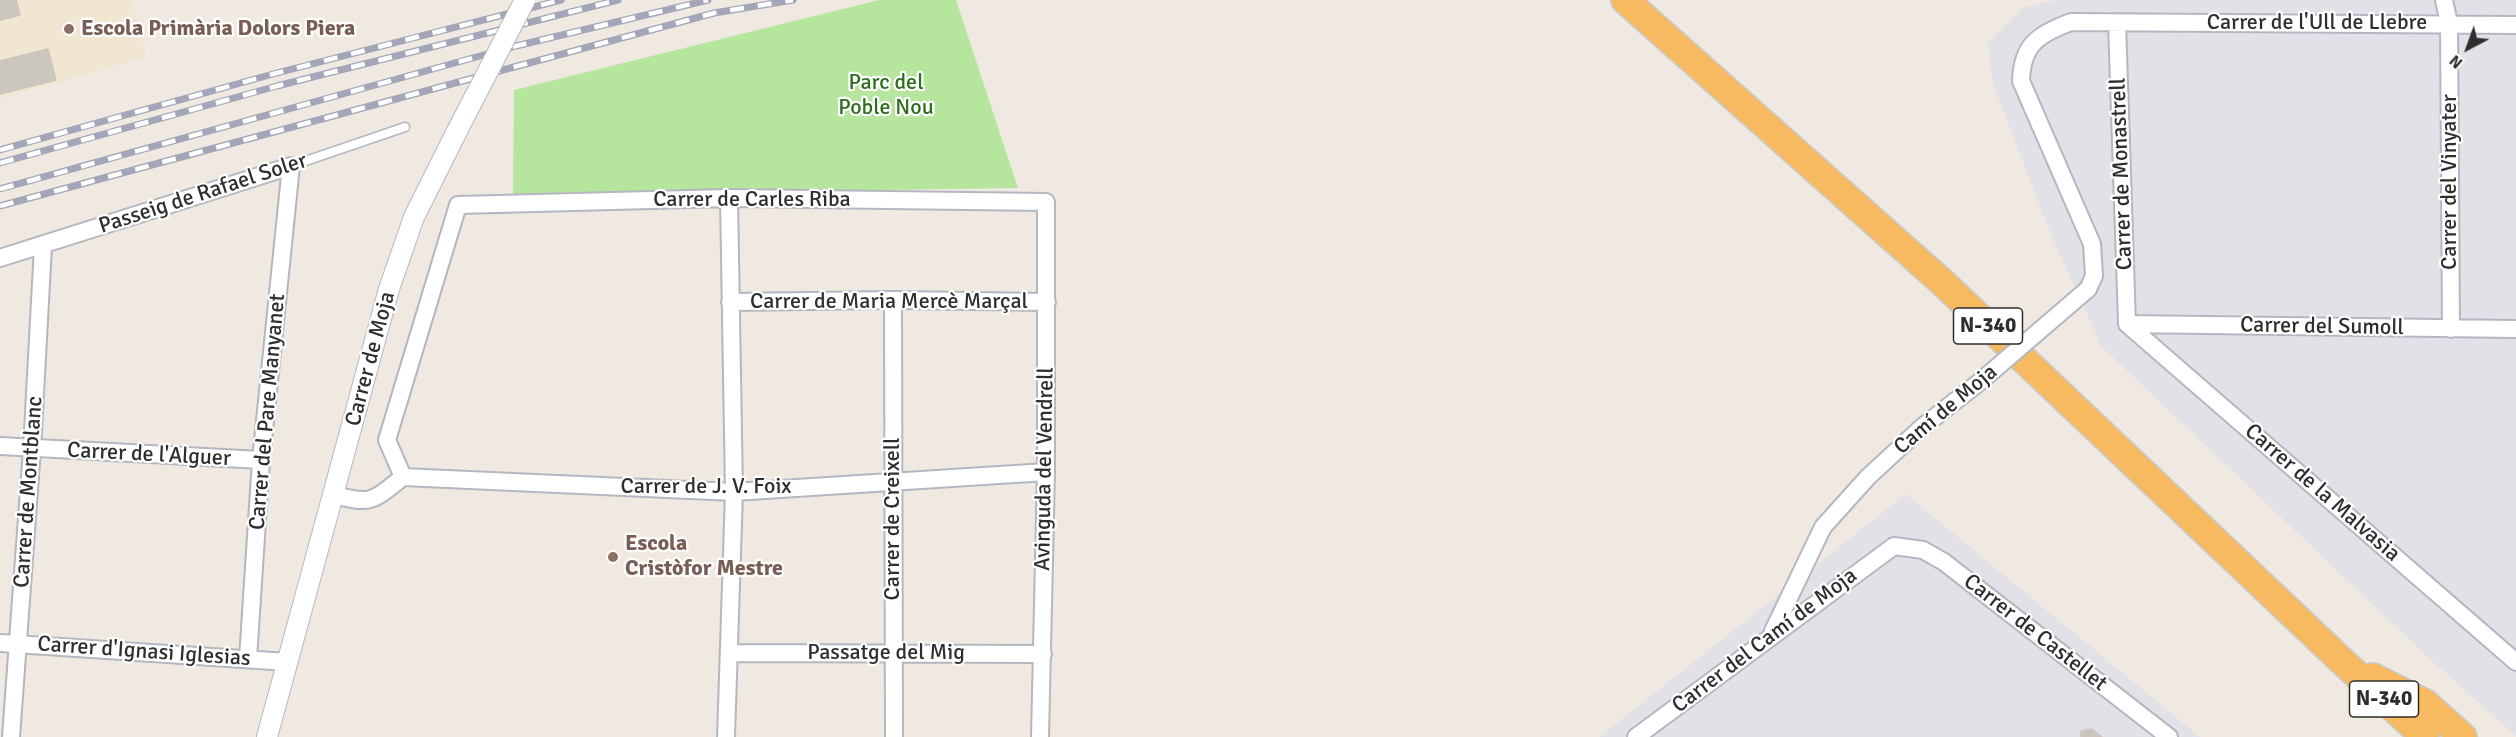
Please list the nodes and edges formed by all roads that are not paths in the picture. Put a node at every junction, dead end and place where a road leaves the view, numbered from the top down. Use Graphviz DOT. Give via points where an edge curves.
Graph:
graph roads {
  1 [pos="525,0"];
  2 [pos="1625,0"];
  3 [pos="2444,0"];
  4 [pos="2449,23"];
  5 [pos="2117,24"];
  6 [pos="2516,25"];
  7 [pos="405,127"];
  8 [pos="291,166"];
  9 [pos="729,198"];
  10 [pos="1046,202"];
  11 [pos="43,246"];
  12 [pos="0,258"];
  13 [pos="893,300"];
  14 [pos="730,302"];
  15 [pos="1047,302"];
  16 [pos="2127,324"];
  17 [pos="2451,329"];
  18 [pos="2516,329"];
  19 [pos="0,446"];
  20 [pos="32,449"];
  21 [pos="261,460"];
  22 [pos="1046,472"];
  23 [pos="402,477"];
  24 [pos="893,482"];
  25 [pos="734,492"];
  26 [pos="334,495"];
  27 [pos="1894,546"];
  28 [pos="1772,635"];
  29 [pos="0,643"];
  30 [pos="19,644"];
  31 [pos="729,653"];
  32 [pos="894,653"];
  33 [pos="1043,654"];
  34 [pos="248,659"];
  35 [pos="288,662"];
  36 [pos="2343,662"];
  37 [pos="2516,662"];
  38 [pos="10,737"];
  39 [pos="267,737"];
  40 [pos="726,737"];
  41 [pos="894,737"];
  42 [pos="1040,737"];
  43 [pos="1636,737"];
  44 [pos="2169,737"];
  45 [pos="2396,737"];
  46 [pos="2425,737"];
  47 [pos="2463,737"];
  1 -- 26 [label="street, Carrer de Moja, bridge" via="414,217 389,289"];
  2 -- 36 [label="highway, N-340" via="1942,282"];
  3 -- 4 [label="street, Carrer del Vinyater"];
  4 -- 5 [label="street, Carrer de l'Ull de Llebre"];
  4 -- 6 [label="street, Carrer de l'Ull de Llebre"];
  4 -- 17 [label="street, Carrer del Vinyater"];
  5 -- 16 [label="street, Carrer de Monastrell"];
  5 -- 28 [label="street, Camí de Moja, bridge" via="2071,22 2048,31 2031,44 2022,63 2021,81 2092,244 2094,276 2088,289 1921,428 1822,527"];
  7 -- 8 [label="lane, Passeig de Rafael Soler"];
  8 -- 11 [label="street, Passeig de Rafael Soler"];
  8 -- 21 [label="street, Carrer del Pare Manyanet"];
  9 -- 10 [label="street, Carrer de Carles Riba"];
  9 -- 14 [label="street"];
  9 -- 23 [label="street, Carrer de Carles Riba" via="458,205 387,440"];
  10 -- 15 [label="street, Avinguda del Vendrell"];
  11 -- 12 [label="street, Passeig de Rafael Soler"];
  11 -- 20 [label="street, Carrer de Montblanc"];
  13 -- 14 [label="street, Carrer de Maria Mercè Marçal"];
  13 -- 15 [label="street, Carrer de Maria Mercè Marçal"];
  13 -- 24 [label="street, Carrer de Creixell"];
  14 -- 25 [label="street"];
  15 -- 22 [label="street, Avinguda del Vendrell"];
  16 -- 17 [label="street, Carrer del Sumoll"];
  16 -- 37 [label="street, Carrer de la Malvasia"];
  17 -- 18 [label="street, Carrer del Sumoll"];
  19 -- 20 [label="street, Carrer de l'Alguer"];
  20 -- 21 [label="street, Carrer de l'Alguer"];
  20 -- 30 [label="street, Carrer de Montblanc"];
  21 -- 34 [label="street, Carrer del Pare Manyanet"];
  22 -- 24 [label="street, Carrer de J. V. Foix"];
  22 -- 33 [label="street, Avinguda del Vendrell"];
  23 -- 25 [label="street, Carrer de J. V. Foix"];
  23 -- 26 [label="street" via="374,500 360,502"];
  24 -- 25 [label="street, Carrer de J. V. Foix"];
  24 -- 32 [label="street, Carrer de Creixell"];
  25 -- 31 [label="street"];
  26 -- 35 [label="street, Carrer de Moja"];
  27 -- 28 [label="street, Carrer del Camí de Moja"];
  27 -- 44 [label="street, Carrer de Castellet" via="1923,550 1944,562"];
  28 -- 43 [label="street, Carrer del Camí de Moja"];
  29 -- 30 [label="street, Carrer d'Ignasi Iglesias"];
  30 -- 34 [label="street, Carrer d'Ignasi Iglesias"];
  30 -- 38 [label="street, Carrer de Montblanc"];
  31 -- 32 [label="street, Passatge del Mig"];
  31 -- 40 [label="street"];
  32 -- 33 [label="street, Passatge del Mig"];
  32 -- 41 [label="street, Carrer de Creixell"];
  33 -- 42 [label="street, Avinguda del Vendrell"];
  34 -- 35 [label="street, Carrer d'Ignasi Iglesias"];
  35 -- 39 [label="street, Carrer de Moja"];
  36 -- 45 [label="highway"];
  36 -- 46 [label="highway, N-340"];
  36 -- 47 [label="highway" via="2426,703"];
}
